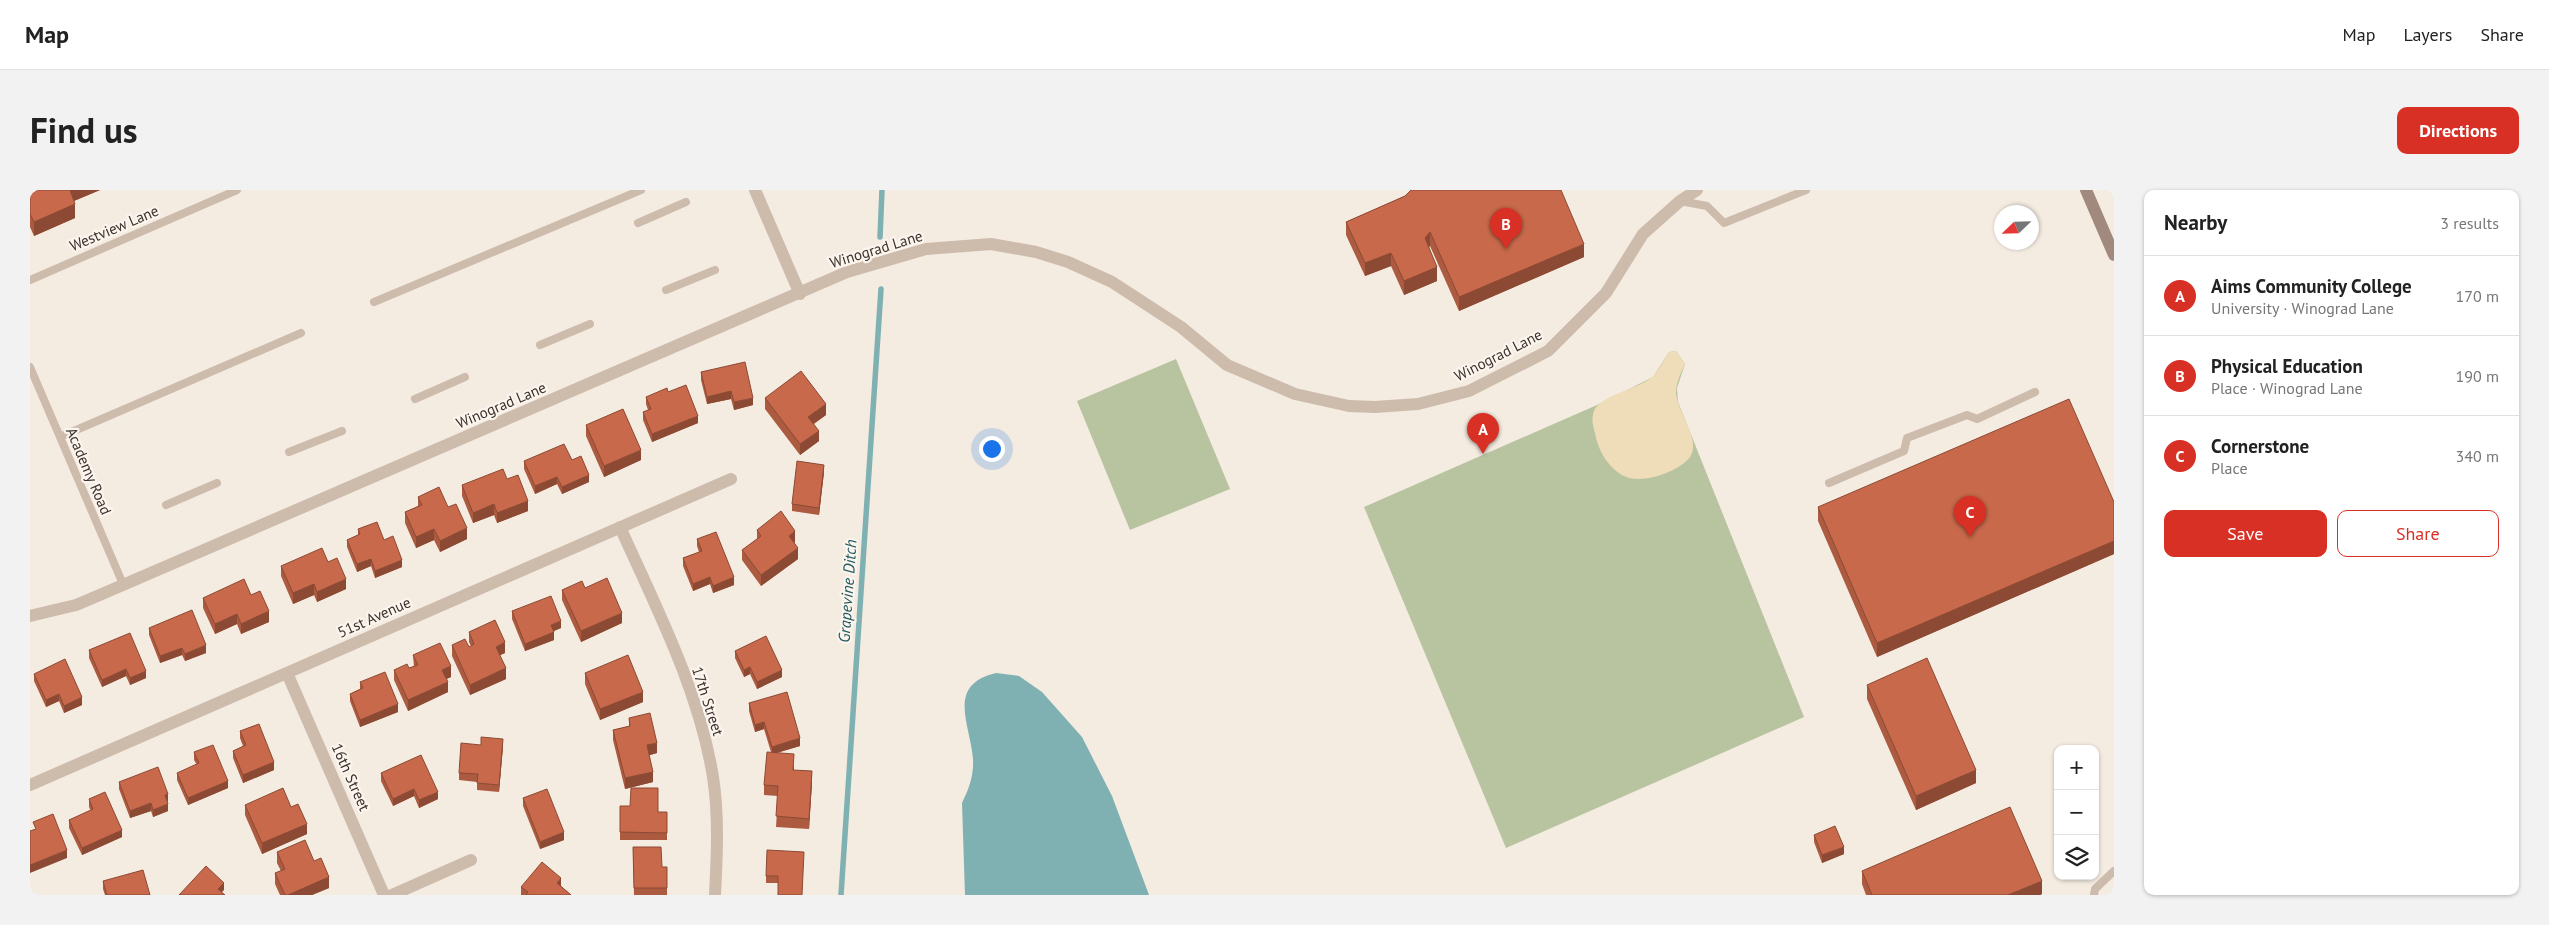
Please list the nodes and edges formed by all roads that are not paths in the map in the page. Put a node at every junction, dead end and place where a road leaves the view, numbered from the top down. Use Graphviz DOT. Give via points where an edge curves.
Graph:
graph roads {
  1 [pos="237,190"];
  2 [pos="641,190"];
  3 [pos="755,190"];
  4 [pos="1697,190"];
  5 [pos="1806,190"];
  6 [pos="2086,190"];
  7 [pos="1680,201"];
  8 [pos="686,202"];
  9 [pos="638,223"];
  10 [pos="2114,255"];
  11 [pos="715,270"];
  12 [pos="30,280"];
  13 [pos="666,290"];
  14 [pos="800,294"];
  15 [pos="374,302"];
  16 [pos="590,324"];
  17 [pos="301,333"];
  18 [pos="540,345"];
  19 [pos="30,367"];
  20 [pos="465,377"];
  21 [pos="2036,392"];
  22 [pos="415,399"];
  23 [pos="342,431"];
  24 [pos="60,437"];
  25 [pos="289,452"];
  26 [pos="731,479"];
  27 [pos="217,483"];
  28 [pos="1830,483"];
  29 [pos="166,505"];
  30 [pos="620,527"];
  31 [pos="123,584"];
  32 [pos="30,616"];
  33 [pos="287,673"];
  34 [pos="30,785"];
  35 [pos="472,860"];
  36 [pos="2114,871"];
  37 [pos="384,895"];
  38 [pos="392,895"];
  39 [pos="715,895"];
  40 [pos="2094,895"];
  1 -- 12 [label="lane, Westview Lane"];
  2 -- 15 [label="lane"];
  3 -- 14 [label="street"];
  4 -- 7 [label="street, Winograd Lane"];
  5 -- 7 [label="lane" via="1724,223 1707,206"];
  6 -- 10 [label="main road"];
  7 -- 14 [label="street, Winograd Lane" via="1643,234 1606,293 1548,351 1469,391 1418,404 1349,406 1295,394 1227,365 1181,327 1112,282 1068,262 991,244 926,249 847,272"];
  8 -- 9 [label="lane"];
  11 -- 13 [label="lane"];
  14 -- 31 [label="street, Winograd Lane"];
  16 -- 18 [label="lane"];
  17 -- 24 [label="lane"];
  19 -- 24 [label="lane, Academy Road"];
  20 -- 22 [label="lane"];
  21 -- 28 [label="lane" via="1977,419 1967,415 1907,438 1904,451"];
  23 -- 25 [label="lane"];
  24 -- 31 [label="lane, Academy Road"];
  26 -- 30 [label="street, 51st Avenue"];
  27 -- 29 [label="lane"];
  30 -- 33 [label="street, 51st Avenue"];
  30 -- 39 [label="street, 17th Street" via="681,666 699,716 713,777 718,839"];
  31 -- 32 [label="street, Winograd Lane" via="76,604"];
  33 -- 34 [label="street, 51st Avenue"];
  33 -- 37 [label="street, 16th Street"];
  35 -- 38 [label="street"];
  36 -- 40 [label="lane" via="2094,889"];
}
